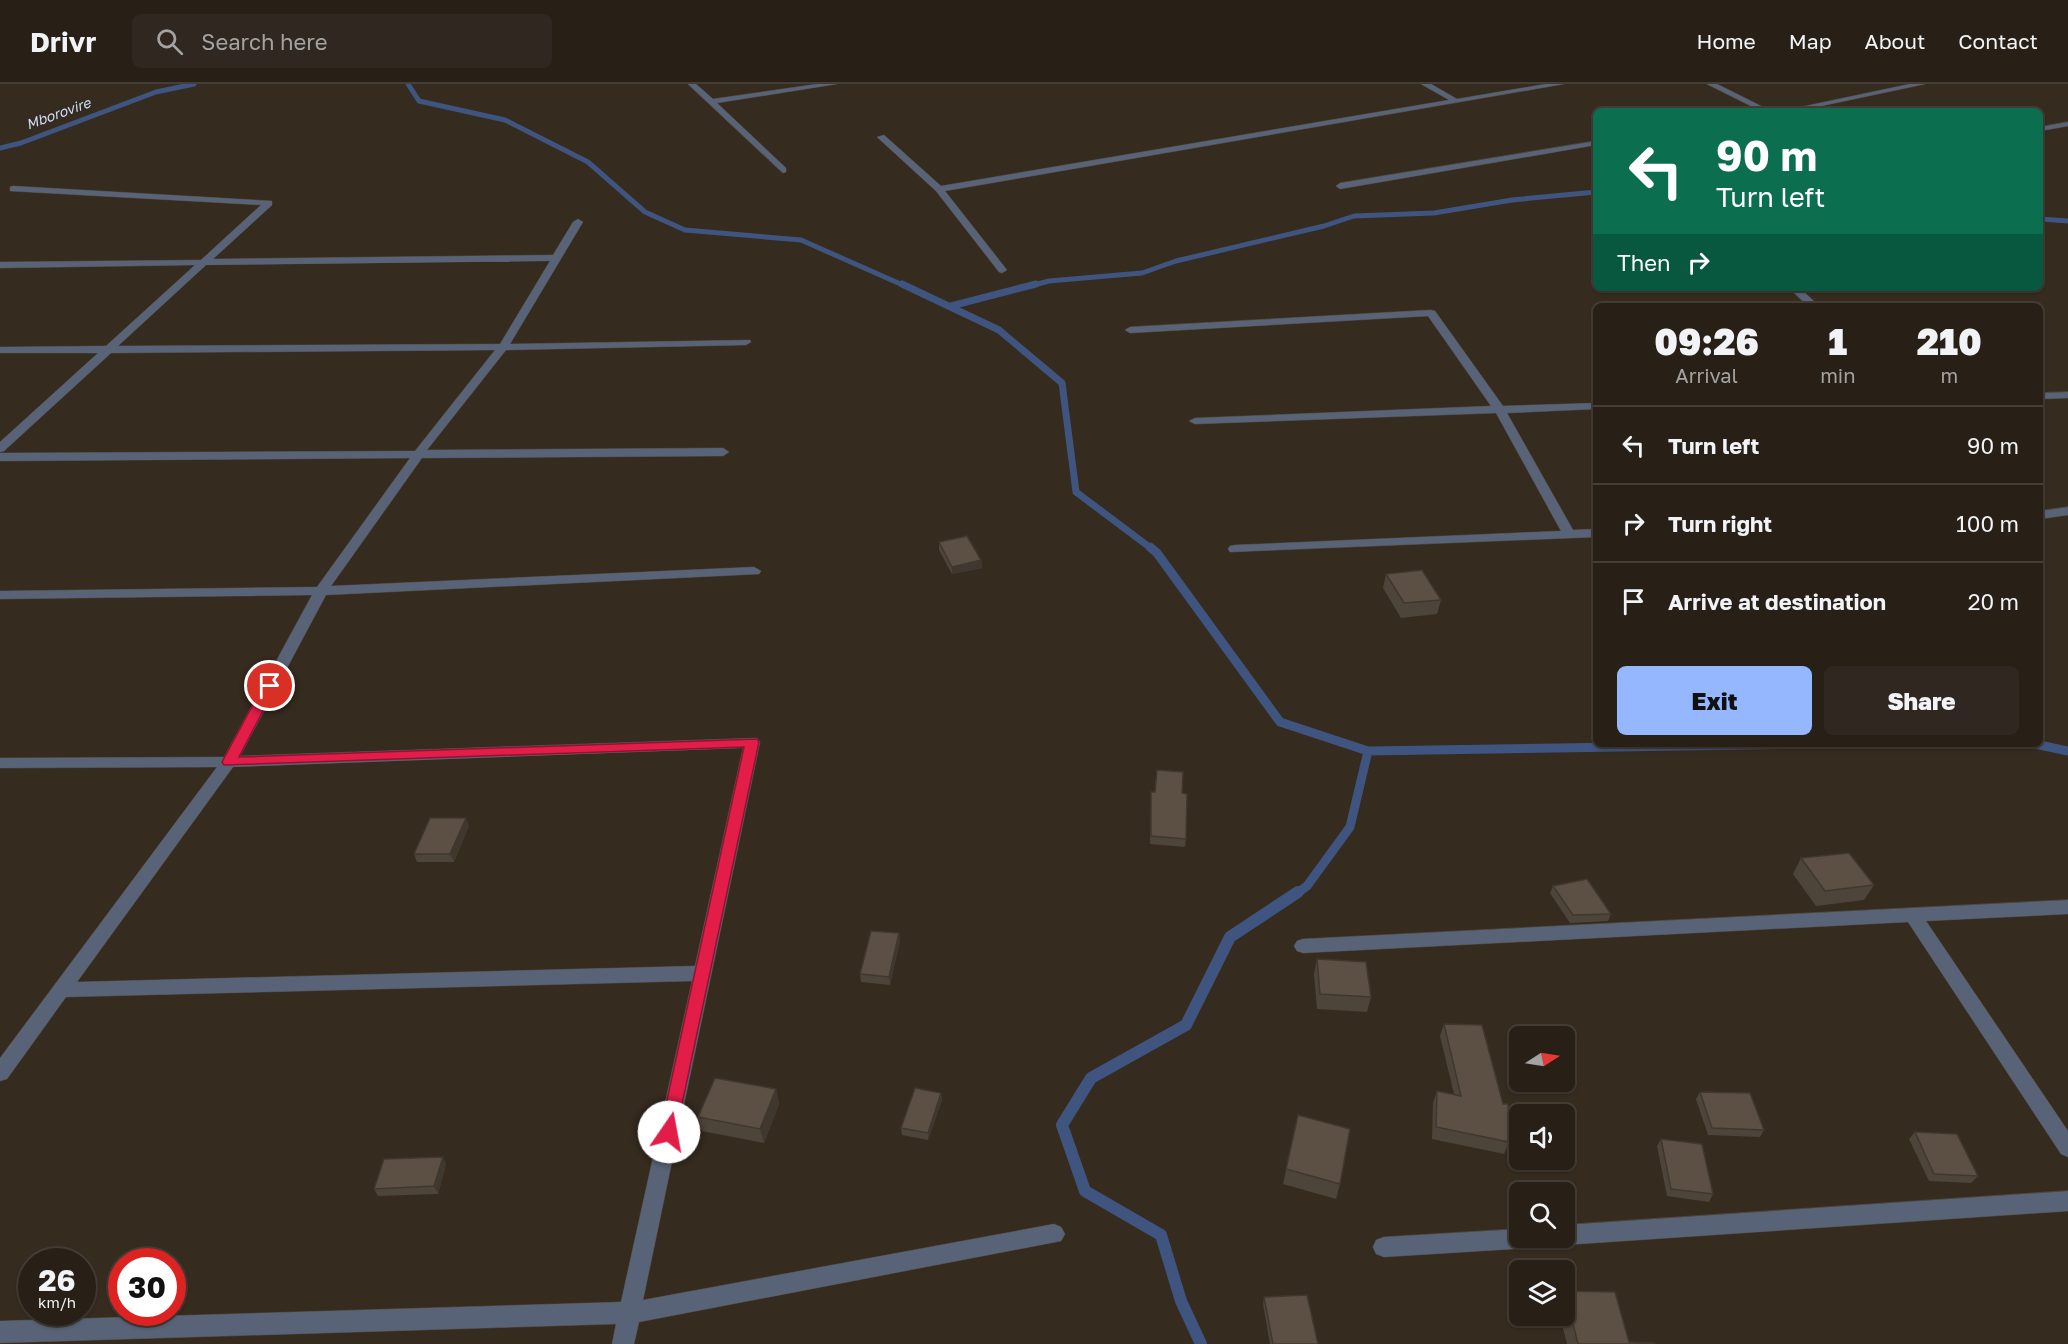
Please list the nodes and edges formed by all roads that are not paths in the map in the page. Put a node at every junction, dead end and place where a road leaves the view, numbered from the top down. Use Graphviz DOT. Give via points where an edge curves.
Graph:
graph roads {
  1 [pos="692,84"];
  2 [pos="833,84"];
  3 [pos="1425,84"];
  4 [pos="1560,84"];
  5 [pos="1712,84"];
  6 [pos="1921,84"];
  7 [pos="1454,100"];
  8 [pos="711,102"];
  9 [pos="1761,108"];
  10 [pos="1801,108"];
  11 [pos="2068,124"];
  12 [pos="2043,128"];
  13 [pos="881,137"];
  14 [pos="1593,144"];
  15 [pos="783,170"];
  16 [pos="1340,186"];
  17 [pos="14,189"];
  18 [pos="939,189"];
  19 [pos="578,222"];
  20 [pos="558,258"];
  21 [pos="203,263"];
  22 [pos="0,265"];
  23 [pos="1002,270"];
  24 [pos="1797,291"];
  25 [pos="1811,303"];
  26 [pos="1130,330"];
  27 [pos="746,342"];
  28 [pos="503,347"];
  29 [pos="0,350"];
  30 [pos="108,350"];
  31 [pos="2068,395"];
  32 [pos="2043,396"];
  33 [pos="1593,406"];
  34 [pos="1499,409"];
  35 [pos="1196,421"];
  36 [pos="0,448"];
  37 [pos="723,452"];
  38 [pos="419,453"];
  39 [pos="0,457"];
  40 [pos="2066,514"];
  41 [pos="2043,515"];
  42 [pos="1593,533"];
  43 [pos="1569,534"];
  44 [pos="1234,549"];
  45 [pos="754,572"];
  46 [pos="321,591"];
  47 [pos="0,595"];
  48 [pos="229,762"];
  49 [pos="0,763"];
  50 [pos="2068,907"];
  51 [pos="1914,917"];
  52 [pos="1303,946"];
  53 [pos="703,973"];
  54 [pos="62,990"];
  55 [pos="0,1073"];
  56 [pos="2068,1148"];
  57 [pos="2068,1202"];
  58 [pos="1054,1234"];
  59 [pos="1575,1234"];
  60 [pos="1509,1239"];
  61 [pos="1384,1247"];
  62 [pos="630,1313"];
  63 [pos="0,1332"];
  64 [pos="624,1344"];
  1 -- 8 [label="street"];
  2 -- 8 [label="street"];
  3 -- 7 [label="street"];
  4 -- 7 [label="street"];
  5 -- 9 [label="street"];
  6 -- 10 [label="street"];
  7 -- 18 [label="street"];
  8 -- 15 [label="street"];
  11 -- 12 [label="street"];
  13 -- 18 [label="street"];
  14 -- 16 [label="street"];
  17 -- 21 [label="street" via="269,203"];
  18 -- 23 [label="street"];
  19 -- 20 [label="street"];
  20 -- 21 [label="street"];
  20 -- 28 [label="street"];
  21 -- 22 [label="street"];
  21 -- 30 [label="street"];
  24 -- 25 [label="street"];
  26 -- 34 [label="street" via="1431,313"];
  27 -- 28 [label="street"];
  28 -- 30 [label="street"];
  28 -- 38 [label="street"];
  29 -- 30 [label="street"];
  30 -- 36 [label="street"];
  31 -- 32 [label="street"];
  33 -- 34 [label="street"];
  34 -- 35 [label="street"];
  34 -- 43 [label="street"];
  37 -- 38 [label="street"];
  38 -- 39 [label="street"];
  38 -- 46 [label="street"];
  40 -- 41 [label="street"];
  42 -- 43 [label="street"];
  43 -- 44 [label="street"];
  45 -- 46 [label="street"];
  46 -- 47 [label="street"];
  46 -- 48 [label="street"];
  48 -- 49 [label="street"];
  48 -- 53 [label="street" via="752,742"];
  48 -- 54 [label="street"];
  50 -- 51 [label="street"];
  51 -- 52 [label="street"];
  51 -- 56 [label="street"];
  53 -- 54 [label="street"];
  53 -- 62 [label="street"];
  54 -- 55 [label="street"];
  57 -- 59 [label="street"];
  58 -- 62 [label="street"];
  60 -- 61 [label="street"];
  62 -- 63 [label="street"];
  62 -- 64 [label="street"];
}
